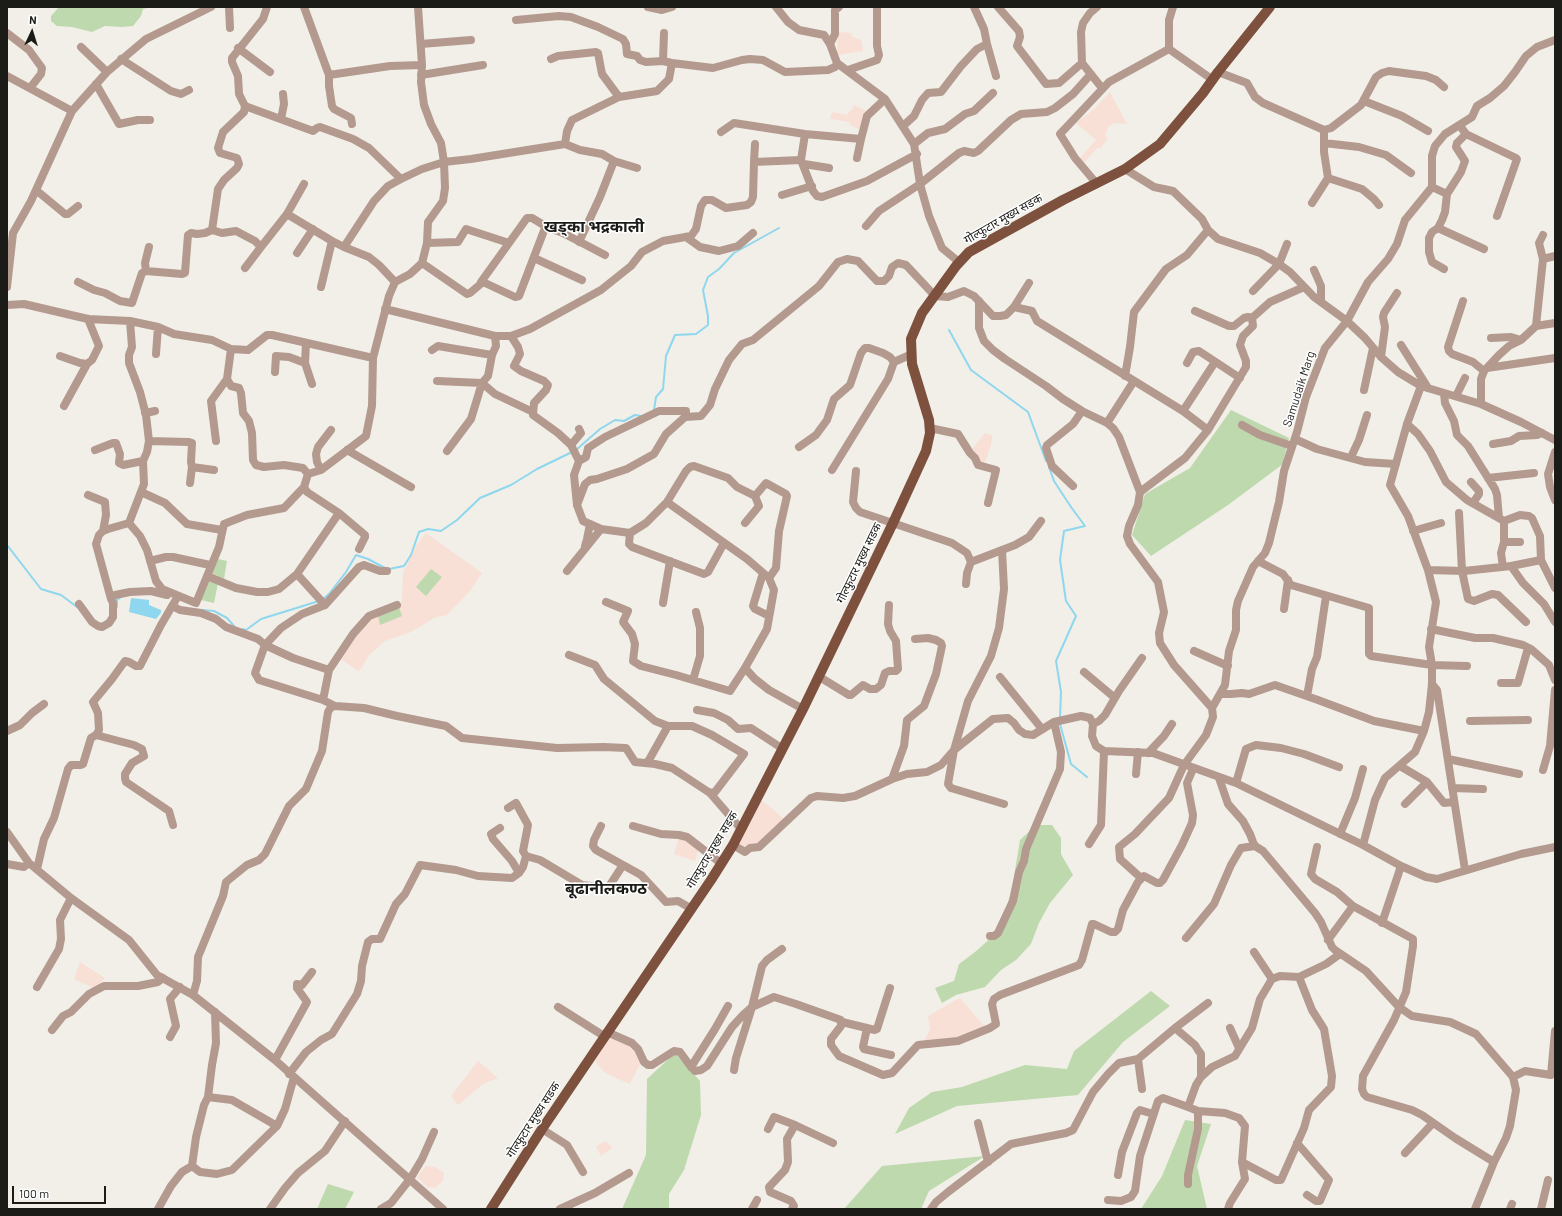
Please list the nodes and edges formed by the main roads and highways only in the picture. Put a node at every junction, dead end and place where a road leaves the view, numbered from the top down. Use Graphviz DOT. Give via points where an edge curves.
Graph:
graph roads {
  1 [pos="1270,7"];
  2 [pos="491,1209"];
  1 -- 2 [label="main road, गोल्फुटार मुख्य सडक" via="1160,144 1125,170 1063,200 969,252 922,313 911,339 912,364 930,420 930,428 926,451 893,523 803,709 722,864 605,1034"];
}
